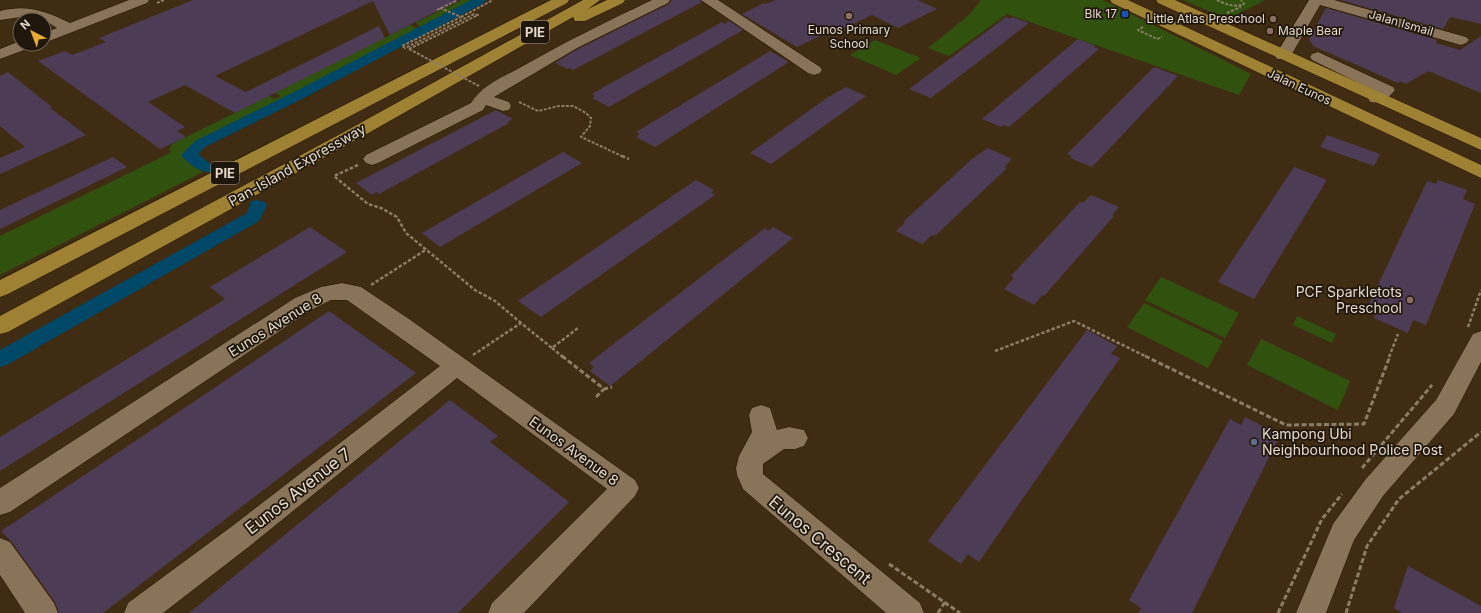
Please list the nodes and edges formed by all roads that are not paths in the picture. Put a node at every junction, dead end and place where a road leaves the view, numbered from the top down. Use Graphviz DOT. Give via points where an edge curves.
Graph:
graph roads {
  1 [pos="42,0"];
  2 [pos="107,0"];
  3 [pos="142,0"];
  4 [pos="533,0"];
  5 [pos="562,0"];
  6 [pos="592,0"];
  7 [pos="618,0"];
  8 [pos="663,0"];
  9 [pos="708,0"];
  10 [pos="1117,0"];
  11 [pos="1163,0"];
  12 [pos="1317,0"];
  13 [pos="26,11"];
  14 [pos="34,12"];
  15 [pos="0,16"];
  16 [pos="52,21"];
  17 [pos="52,23"];
  18 [pos="69,28"];
  19 [pos="52,35"];
  20 [pos="12,36"];
  21 [pos="1461,40"];
  22 [pos="0,41"];
  23 [pos="12,50"];
  24 [pos="0,54"];
  25 [pos="1283,56"];
  26 [pos="451,57"];
  27 [pos="1318,57"];
  28 [pos="477,65"];
  29 [pos="814,70"];
  30 [pos="1340,74"];
  31 [pos="485,91"];
  32 [pos="1376,98"];
  33 [pos="503,106"];
  34 [pos="1400,109"];
  35 [pos="1381,126"];
  36 [pos="1481,145"];
  37 [pos="372,159"];
  38 [pos="1481,172"];
  39 [pos="0,289"];
  40 [pos="0,326"];
  41 [pos="1481,340"];
  42 [pos="456,366"];
  43 [pos="761,415"];
  44 [pos="795,438"];
  45 [pos="752,459"];
  46 [pos="0,503"];
  47 [pos="0,551"];
  48 [pos="43,613"];
  49 [pos="139,613"];
  50 [pos="502,613"];
  51 [pos="909,613"];
  52 [pos="1311,613"];
  1 -- 13 [label="street"];
  2 -- 16 [label="street"];
  3 -- 18 [label="street"];
  4 -- 26 [label="highway" via="481,32"];
  5 -- 26 [label="highway, Pan-Island Expressway / PIE"];
  6 -- 28 [label="highway, Pan-Island Expressway / PIE"];
  7 -- 28 [label="highway"];
  8 -- 31 [label="street"];
  9 -- 29 [label="street"];
  10 -- 35 [label="highway, Jalan Eunos"];
  11 -- 25 [label="highway, Jalan Eunos"];
  12 -- 21 [label="street, Jalan Ismail"];
  12 -- 25 [label="street, Jalan Ismail"];
  13 -- 14 [label="street"];
  13 -- 15 [label="street"];
  17 -- 18 [label="street"];
  18 -- 19 [label="street"];
  20 -- 22 [label="street"];
  23 -- 24 [label="street"];
  25 -- 30 [label="highway, Jalan Eunos"];
  26 -- 39 [label="highway, Pan-Island Expressway / PIE"];
  27 -- 30 [label="street"];
  28 -- 40 [label="highway, Pan-Island Expressway / PIE"];
  30 -- 32 [label="street" via="1387,90"];
  31 -- 33 [label="street"];
  31 -- 37 [label="street" via="477,106"];
  32 -- 34 [label="highway"];
  34 -- 35 [label="highway" via="1408,115 1410,125 1403,128"];
  34 -- 36 [label="highway"];
  35 -- 38 [label="highway, Jalan Eunos"];
  41 -- 52 [label="street" via="1445,407 1374,488 1343,533"];
  42 -- 46 [label="street, Eunos Avenue 8" via="356,295 342,291 329,292 309,300"];
  42 -- 49 [label="street, Eunos Avenue 7"];
  42 -- 50 [label="street, Eunos Avenue 8" via="626,488"];
  43 -- 45 [label="street, Eunos Crescent" via="765,432"];
  44 -- 45 [label="street" via="777,439"];
  45 -- 51 [label="street, Eunos Crescent" via="747,469 757,488"];
  47 -- 48 [label="street"];
}
